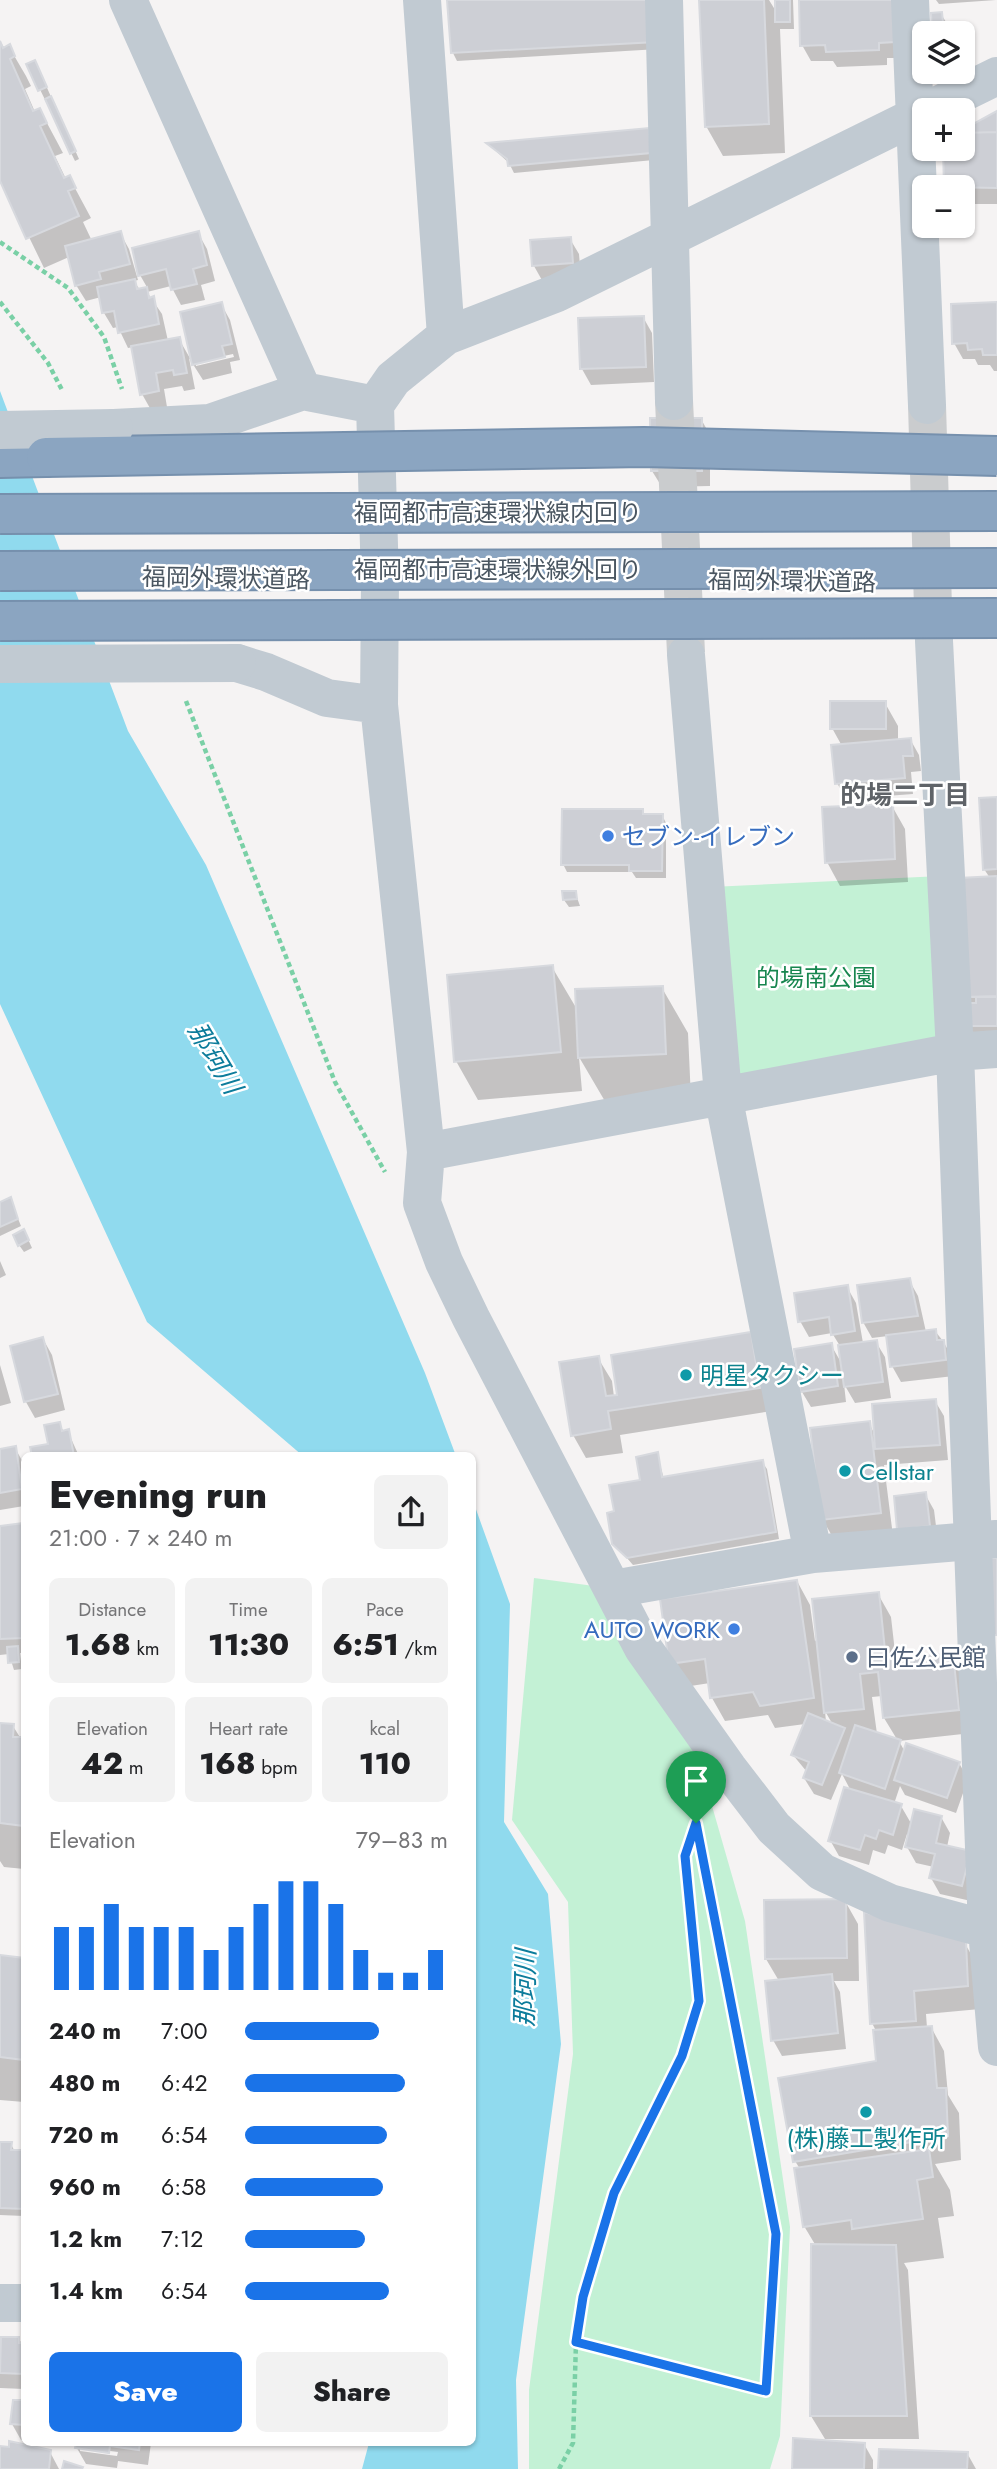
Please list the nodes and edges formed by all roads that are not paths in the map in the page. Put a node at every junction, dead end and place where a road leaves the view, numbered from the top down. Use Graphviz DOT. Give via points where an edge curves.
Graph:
graph roads {
  1 [pos="128,0"];
  2 [pos="422,0"];
  3 [pos="664,0"];
  4 [pos="909,0"];
  5 [pos="997,76"];
  6 [pos="919,98"];
  7 [pos="952,98"];
  8 [pos="912,118"];
  9 [pos="922,161"];
  10 [pos="671,239"];
  11 [pos="446,336"];
  12 [pos="303,391"];
  13 [pos="674,401"];
  14 [pos="375,405"];
  15 [pos="927,405"];
  16 [pos="0,430"];
  17 [pos="997,456"];
  18 [pos="0,458"];
  19 [pos="997,509"];
  20 [pos="0,513"];
  21 [pos="377,514"];
  22 [pos="0,519"];
  23 [pos="997,568"];
  24 [pos="0,571"];
  25 [pos="0,579"];
  26 [pos="380,582"];
  27 [pos="997,583"];
  28 [pos="997,618"];
  29 [pos="0,621"];
  30 [pos="934,640"];
  31 [pos="686,655"];
  32 [pos="0,664"];
  33 [pos="379,705"];
  34 [pos="997,1049"];
  35 [pos="955,1052"];
  36 [pos="723,1095"];
  37 [pos="426,1152"];
  38 [pos="985,1539"];
  39 [pos="813,1554"];
  40 [pos="613,1589"];
  41 [pos="992,1931"];
  42 [pos="997,2047"];
  43 [pos="0,2303"];
  44 [pos="21,2303"];
  1 -- 12 [label="street"];
  2 -- 11 [label="street"];
  3 -- 10 [label="street"];
  4 -- 6 [label="street"];
  5 -- 7 [label="street"];
  8 -- 10 [label="street"];
  9 -- 15 [label="street"];
  10 -- 11 [label="street" via="557,293"];
  10 -- 13 [label="street"];
  11 -- 14 [label="street" via="393,379"];
  12 -- 14 [label="street"];
  12 -- 16 [label="street, bridge" via="210,423"];
  14 -- 21 [label="street"];
  17 -- 18 [label="highway, bridge" via="643,447"];
  19 -- 20 [label="highway, 福岡都市高速環状線内回り, bridge"];
  19 -- 21 [label="highway"];
  21 -- 22 [label="highway" via="133,521"];
  21 -- 26 [label="street"];
  23 -- 24 [label="highway, 福岡都市高速環状線外回り, bridge"];
  25 -- 26 [label="highway, 福岡外環状道路, bridge" via="152,575"];
  26 -- 27 [label="highway, 福岡外環状道路" via="522,577"];
  26 -- 33 [label="street"];
  28 -- 29 [label="highway, bridge"];
  30 -- 35 [label="street"];
  31 -- 36 [label="street"];
  32 -- 33 [label="street, bridge" via="237,663 327,698"];
  33 -- 37 [label="street"];
  34 -- 35 [label="street"];
  35 -- 36 [label="street"];
  35 -- 38 [label="street"];
  36 -- 37 [label="street"];
  36 -- 39 [label="street"];
  37 -- 40 [label="street" via="422,1203 444,1262"];
  38 -- 39 [label="street"];
  38 -- 41 [label="street"];
  39 -- 40 [label="street"];
  40 -- 41 [label="street" via="643,1648 728,1768 774,1828 822,1872 890,1903"];
  41 -- 42 [label="street"];
  43 -- 44 [label="street"];
}
